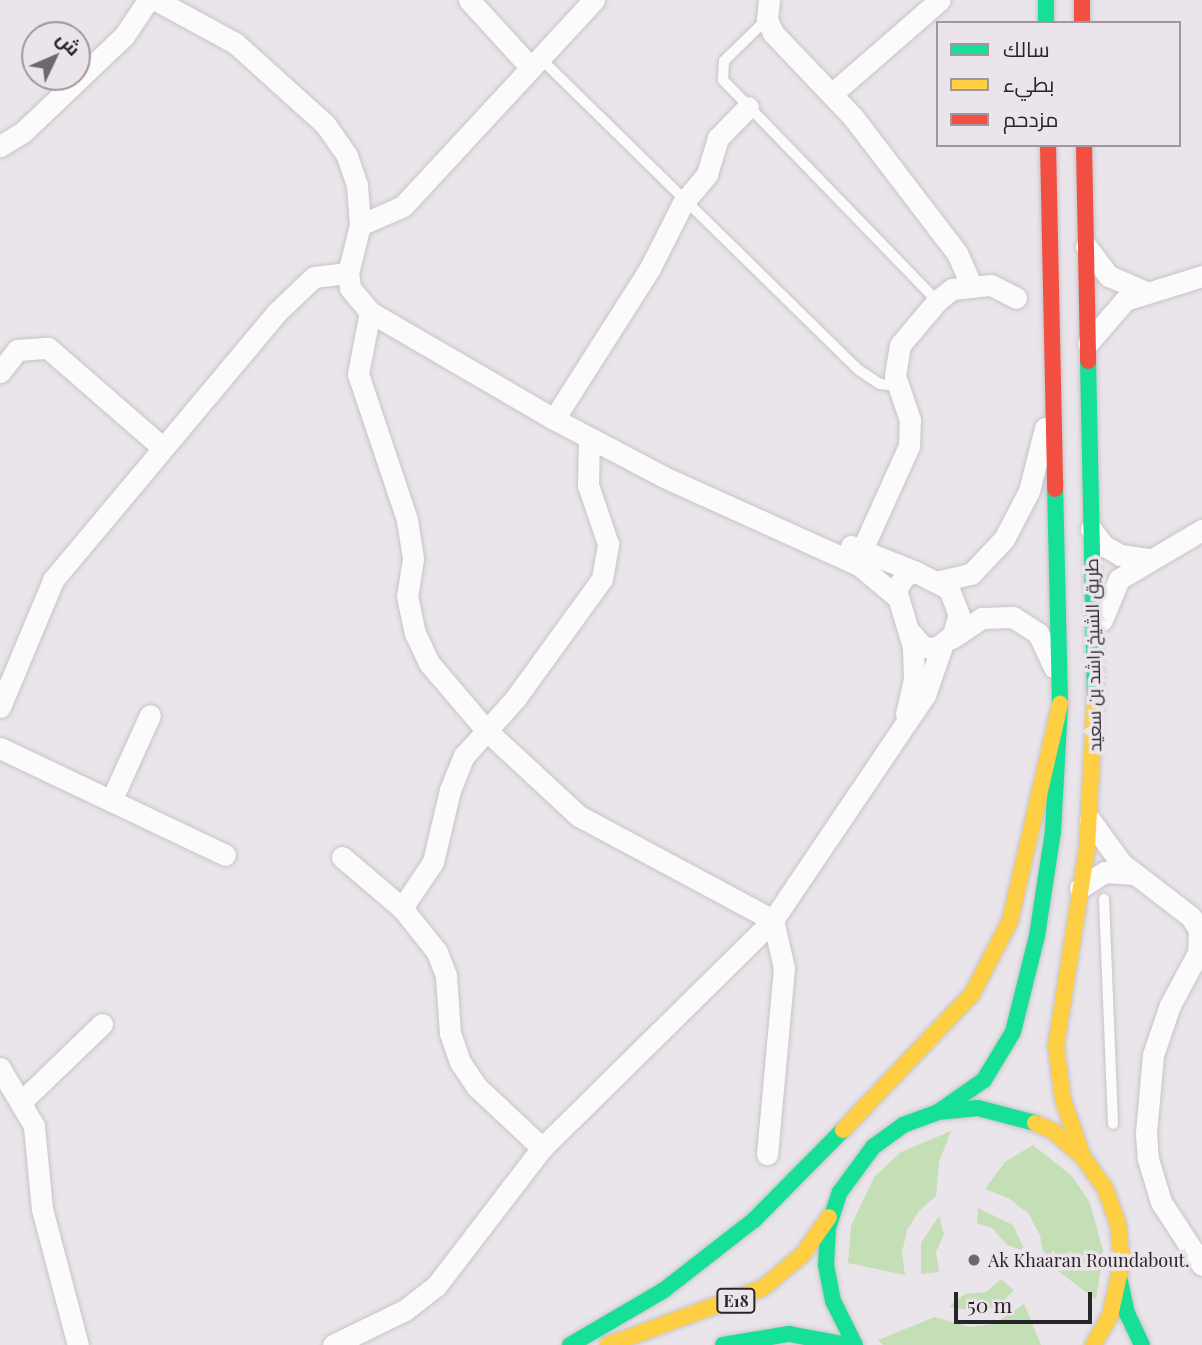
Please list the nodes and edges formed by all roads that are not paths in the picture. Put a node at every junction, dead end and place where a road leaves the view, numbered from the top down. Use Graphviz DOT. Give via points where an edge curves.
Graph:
graph roads {
  1 [pos="148,0"];
  2 [pos="156,0"];
  3 [pos="469,0"];
  4 [pos="594,0"];
  5 [pos="940,0"];
  6 [pos="1046,0"];
  7 [pos="1082,0"];
  8 [pos="768,10"];
  9 [pos="1046,21"];
  10 [pos="1082,21"];
  11 [pos="536,63"];
  12 [pos="834,92"];
  13 [pos="748,107"];
  14 [pos="0,146"];
  15 [pos="1048,147"];
  16 [pos="1084,147"];
  17 [pos="683,203"];
  18 [pos="360,225"];
  19 [pos="1085,245"];
  20 [pos="348,273"];
  21 [pos="1202,276"];
  22 [pos="971,284"];
  23 [pos="1146,292"];
  24 [pos="1016,298"];
  25 [pos="937,300"];
  26 [pos="370,312"];
  27 [pos="1087,344"];
  28 [pos="0,372"];
  29 [pos="897,386"];
  30 [pos="1053,396"];
  31 [pos="554,419"];
  32 [pos="589,438"];
  33 [pos="163,448"];
  34 [pos="775,525"];
  35 [pos="1091,530"];
  36 [pos="1202,530"];
  37 [pos="862,550"];
  38 [pos="1150,559"];
  39 [pos="916,572"];
  40 [pos="940,581"];
  41 [pos="896,596"];
  42 [pos="911,632"];
  43 [pos="1093,642"];
  44 [pos="945,644"];
  45 [pos="1059,678"];
  46 [pos="1060,704"];
  47 [pos="0,707"];
  48 [pos="150,715"];
  49 [pos="903,722"];
  50 [pos="486,730"];
  51 [pos="0,748"];
  52 [pos="111,801"];
  53 [pos="1090,820"];
  54 [pos="225,855"];
  55 [pos="342,857"];
  56 [pos="1135,874"];
  57 [pos="1080,888"];
  58 [pos="1104,899"];
  59 [pos="402,908"];
  60 [pos="774,920"];
  61 [pos="1088,934"];
  62 [pos="102,1024"];
  63 [pos="0,1068"];
  64 [pos="22,1101"];
  65 [pos="939,1112"];
  66 [pos="1113,1124"];
  67 [pos="542,1148"];
  68 [pos="767,1154"];
  69 [pos="1083,1157"];
  70 [pos="833,1210"];
  71 [pos="1202,1265"];
  72 [pos="1120,1281"];
  73 [pos="78,1345"];
  74 [pos="333,1345"];
  75 [pos="570,1345"];
  76 [pos="608,1345"];
  77 [pos="723,1345"];
  78 [pos="847,1345"];
  79 [pos="855,1345"];
  80 [pos="1093,1345"];
  81 [pos="1142,1345"];
  1 -- 14 [label="street" via="124,36 22,133"];
  2 -- 18 [label="street" via="235,43 325,124 347,156 357,185"];
  3 -- 11 [label="street"];
  4 -- 11 [label="street"];
  5 -- 12 [label="street"];
  6 -- 9 [label="main road"];
  7 -- 10 [label="main road"];
  8 -- 12 [label="street" via="779,39"];
  8 -- 13 [label="lane" via="721,65 723,80"];
  11 -- 17 [label="lane"];
  11 -- 18 [label="street" via="403,206"];
  12 -- 22 [label="street" via="957,253"];
  13 -- 17 [label="street" via="721,133 707,174"];
  13 -- 25 [label="lane"];
  15 -- 30 [label="main road, طريق الشيخ راشد بن سعيد"];
  16 -- 19 [label="main road, طريق الشيخ راشد بن سعيد"];
  17 -- 29 [label="lane" via="859,370 880,384"];
  17 -- 31 [label="street" via="649,270"];
  18 -- 20 [label="street"];
  19 -- 23 [label="street" via="1109,276"];
  19 -- 27 [label="main road, طريق الشيخ راشد بن سعيد"];
  20 -- 26 [label="street" via="350,288"];
  20 -- 33 [label="street" via="314,277 276,313"];
  21 -- 23 [label="street"];
  22 -- 24 [label="street" via="990,285"];
  22 -- 25 [label="street"];
  23 -- 27 [label="street" via="1116,307"];
  25 -- 29 [label="street" via="900,345 895,365"];
  26 -- 31 [label="street"];
  26 -- 50 [label="street" via="358,374 407,520 413,559 407,596 415,633 429,663"];
  27 -- 35 [label="main road, طريق الشيخ راشد بن سعيد"];
  28 -- 33 [label="street" via="17,350 48,348"];
  29 -- 37 [label="street" via="910,421 909,446"];
  30 -- 40 [label="street" via="1035,474 1014,523 980,568 962,578"];
  30 -- 45 [label="main road, طريق الشيخ راشد بن سعيد"];
  31 -- 32 [label="street"];
  32 -- 34 [label="street"];
  32 -- 50 [label="street" via="586,473 606,532 606,568 596,590 528,682"];
  33 -- 47 [label="street" via="52,580"];
  34 -- 37 [label="street"];
  34 -- 41 [label="street" via="859,565"];
  35 -- 38 [label="street" via="1120,555"];
  35 -- 43 [label="main road, طريق الشيخ راشد بن سعيد"];
  36 -- 38 [label="street"];
  37 -- 39 [label="street"];
  38 -- 43 [label="street" via="1113,587"];
  39 -- 40 [label="street"];
  39 -- 41 [label="street" via="900,579"];
  40 -- 44 [label="street" via="958,608 958,623"];
  41 -- 42 [label="street"];
  42 -- 44 [label="street" via="923,647"];
  42 -- 49 [label="street" via="914,678"];
  43 -- 53 [label="main road, طريق الشيخ راشد بن سعيد" via="1096,743"];
  44 -- 45 [label="street" via="982,618 1013,617 1038,634"];
  44 -- 49 [label="street" via="925,695"];
  45 -- 46 [label="main road, طريق الشيخ راشد بن سعيد"];
  46 -- 65 [label="main road, طريق الشيخ راشد بن سعيد" via="1053,831 1020,1014 1005,1049 984,1080"];
  46 -- 75 [label="main road" via="1010,921 972,994 754,1220 664,1290"];
  48 -- 52 [label="street"];
  49 -- 60 [label="street"];
  50 -- 59 [label="street" via="455,772 440,844 425,878"];
  50 -- 60 [label="street" via="579,816"];
  51 -- 52 [label="street"];
  52 -- 54 [label="street"];
  53 -- 56 [label="street" via="1108,850"];
  53 -- 57 [label="main road, طريق الشيخ راشد بن سعيد"];
  55 -- 59 [label="street"];
  56 -- 57 [label="street" via="1105,872"];
  56 -- 71 [label="street" via="1191,917 1201,938 1153,1055 1146,1133 1148,1159 1161,1202"];
  57 -- 61 [label="main road, طريق الشيخ راشد بن سعيد"];
  58 -- 61 [label="lane"];
  59 -- 67 [label="street" via="442,964 449,989 450,1032 467,1075"];
  60 -- 67 [label="street"];
  60 -- 68 [label="street" via="784,968"];
  61 -- 66 [label="lane"];
  61 -- 69 [label="main road, طريق الشيخ راشد بن سعيد" via="1056,1028 1056,1064"];
  62 -- 64 [label="street"];
  63 -- 64 [label="street"];
  64 -- 73 [label="street" via="34,1126 42,1209"];
  65 -- 69 [label="main road" via="978,1108 1017,1115 1053,1131"];
  65 -- 70 [label="main road" via="903,1125 873,1147 849,1176"];
  67 -- 74 [label="street" via="436,1286 405,1310"];
  69 -- 72 [label="main road" via="1113,1206 1122,1243"];
  70 -- 76 [label="main road, E18" via="803,1254 763,1287"];
  70 -- 79 [label="main road" via="826,1246 828,1283 839,1318"];
  72 -- 80 [label="main road" via="1110,1315"];
  72 -- 81 [label="main road"];
  77 -- 78 [label="main road, E18" via="789,1334"];
}
